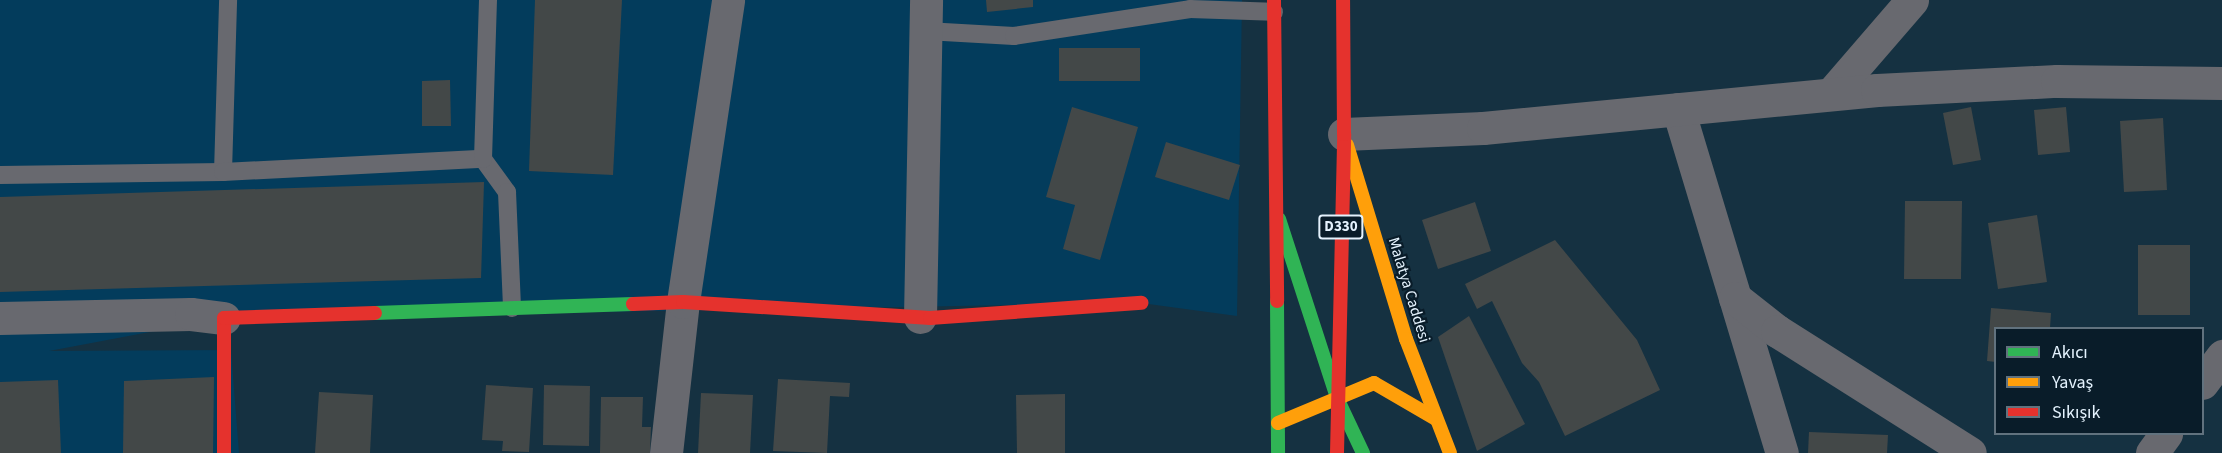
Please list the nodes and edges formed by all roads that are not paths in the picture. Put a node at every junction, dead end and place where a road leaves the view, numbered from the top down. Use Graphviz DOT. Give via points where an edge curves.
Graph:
graph roads {
  1 [pos="228,0"];
  2 [pos="488,0"];
  3 [pos="728,0"];
  4 [pos="1343,0"];
  5 [pos="1912,0"];
  6 [pos="1274,6"];
  7 [pos="926,16"];
  8 [pos="2222,83"];
  9 [pos="1831,94"];
  10 [pos="1678,109"];
  11 [pos="1344,134"];
  12 [pos="483,159"];
  13 [pos="223,172"];
  14 [pos="0,175"];
  15 [pos="1276,209"];
  16 [pos="1735,298"];
  17 [pos="683,302"];
  18 [pos="1141,303"];
  19 [pos="512,308"];
  20 [pos="920,317"];
  21 [pos="0,318"];
  22 [pos="224,318"];
  23 [pos="2222,356"];
  24 [pos="2204,380"];
  25 [pos="1337,398"];
  26 [pos="1436,419"];
  27 [pos="1278,423"];
  28 [pos="2165,435"];
  29 [pos="224,453"];
  30 [pos="666,453"];
  31 [pos="1278,453"];
  32 [pos="1337,453"];
  33 [pos="1363,453"];
  34 [pos="1450,453"];
  35 [pos="1782,453"];
  36 [pos="1970,453"];
  37 [pos="2152,453"];
  1 -- 13 [label="lane"];
  2 -- 12 [label="lane"];
  3 -- 17 [label="street"];
  4 -- 11 [label="street, D330"];
  5 -- 9 [label="street"];
  6 -- 7 [label="lane" via="1190,9 1014,36"];
  6 -- 15 [label="street"];
  7 -- 20 [label="street"];
  8 -- 9 [label="street" via="2057,81"];
  9 -- 10 [label="street"];
  10 -- 11 [label="street" via="1483,128"];
  10 -- 16 [label="street"];
  11 -- 25 [label="street, D330"];
  11 -- 26 [label="street, Malatya Caddesi" via="1406,339"];
  12 -- 13 [label="lane"];
  12 -- 19 [label="lane" via="507,192"];
  13 -- 14 [label="lane"];
  15 -- 25 [label="street"];
  15 -- 27 [label="street"];
  16 -- 35 [label="street"];
  16 -- 36 [label="street" via="1777,331"];
  17 -- 19 [label="street"];
  17 -- 20 [label="street"];
  17 -- 30 [label="street"];
  18 -- 20 [label="street"];
  19 -- 22 [label="street"];
  21 -- 22 [label="street" via="192,314"];
  22 -- 29 [label="street"];
  23 -- 24 [label="street"];
  25 -- 26 [label="street" via="1374,382"];
  25 -- 27 [label="street"];
  25 -- 32 [label="street, D330"];
  25 -- 33 [label="street"];
  26 -- 34 [label="street, Malatya Caddesi"];
  27 -- 31 [label="street"];
  28 -- 37 [label="street"];
}
